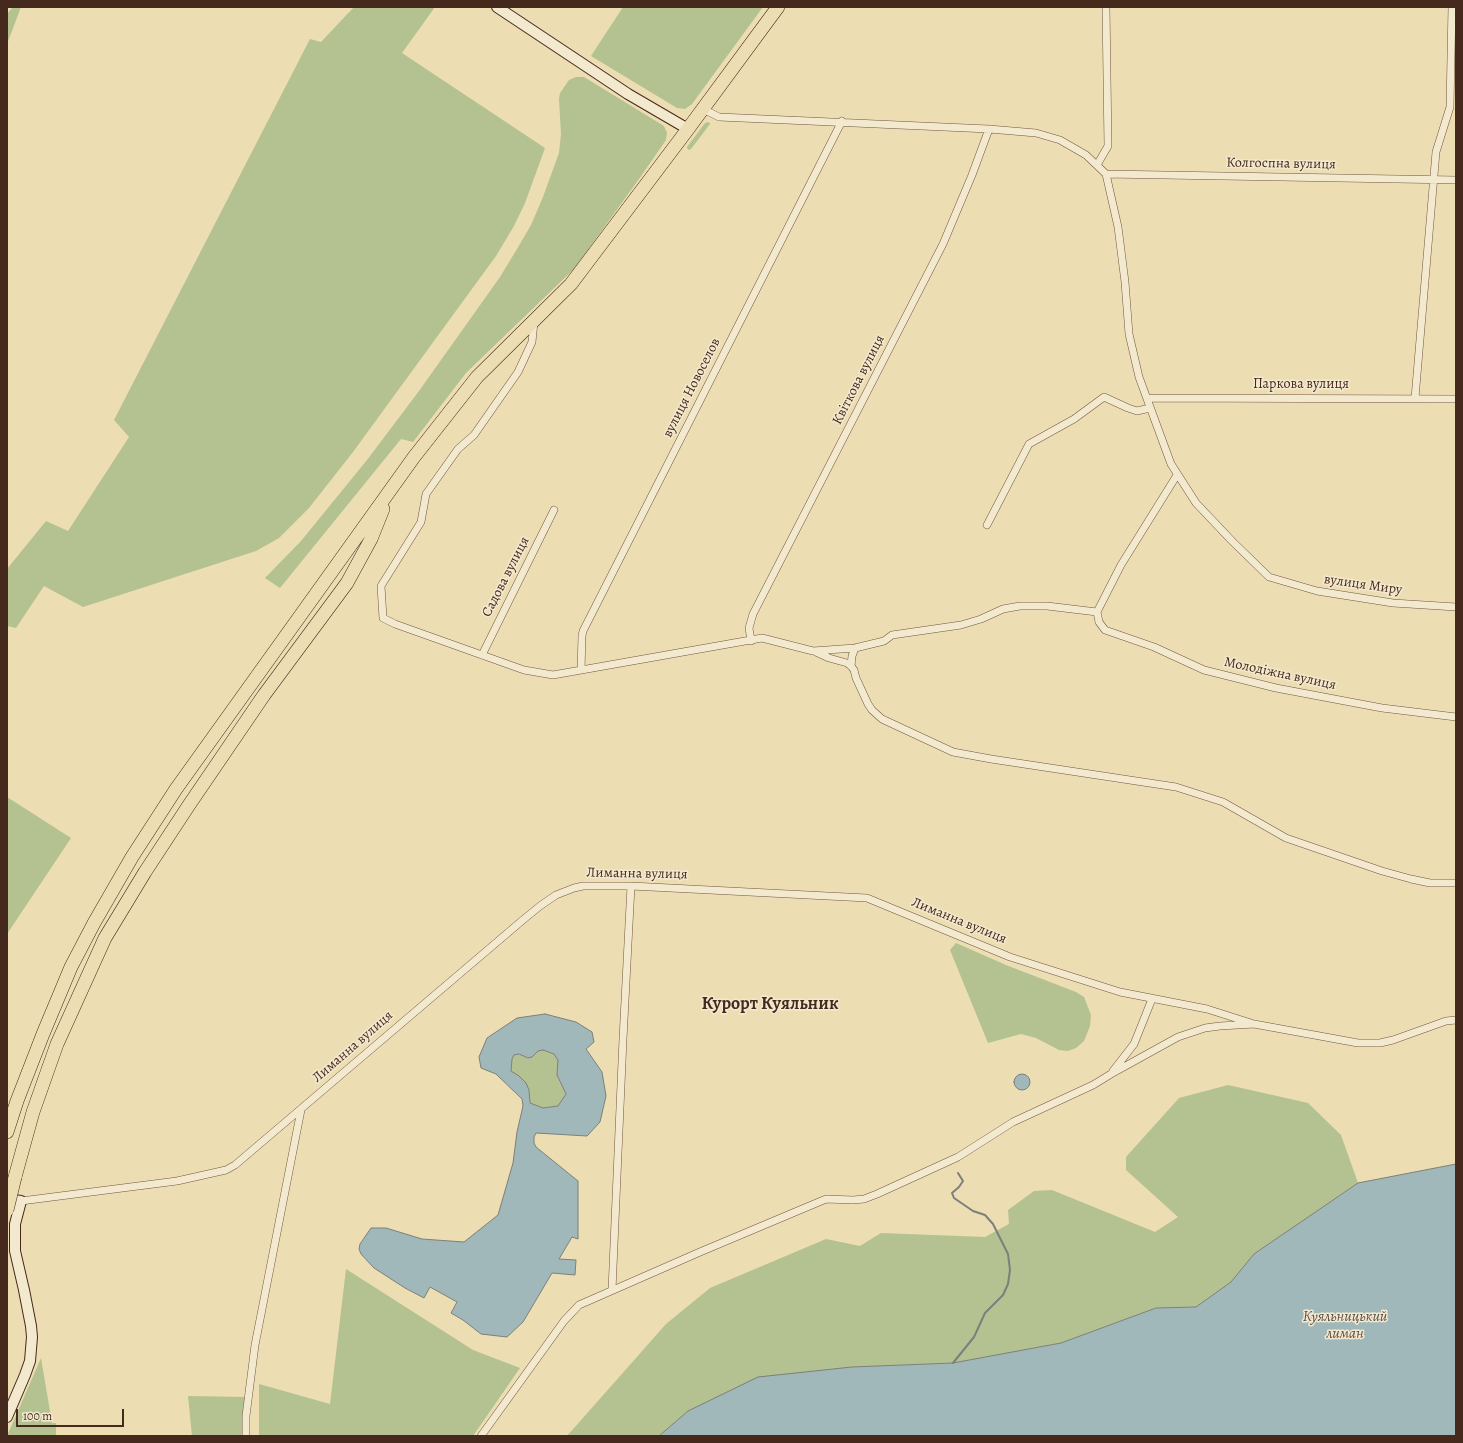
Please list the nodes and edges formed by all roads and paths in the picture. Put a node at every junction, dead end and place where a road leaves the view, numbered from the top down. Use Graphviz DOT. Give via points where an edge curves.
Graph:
graph roads {
  1 [pos="497,7"];
  2 [pos="778,7"];
  3 [pos="1106,7"];
  4 [pos="1452,7"];
  5 [pos="703,110"];
  6 [pos="842,121"];
  7 [pos="989,128"];
  8 [pos="688,129"];
  9 [pos="1097,165"];
  10 [pos="1106,174"];
  11 [pos="1432,180"];
  12 [pos="1456,180"];
  13 [pos="534,321"];
  14 [pos="1147,398"];
  15 [pos="1415,398"];
  16 [pos="1456,399"];
  17 [pos="1150,408"];
  18 [pos="1177,475"];
  19 [pos="391,491"];
  20 [pos="554,510"];
  21 [pos="987,525"];
  22 [pos="1456,607"];
  23 [pos="1097,612"];
  24 [pos="762,638"];
  25 [pos="751,641"];
  26 [pos="758,646"];
  27 [pos="856,648"];
  28 [pos="813,651"];
  29 [pos="482,654"];
  30 [pos="851,666"];
  31 [pos="581,670"];
  32 [pos="1456,716"];
  33 [pos="1456,883"];
  34 [pos="631,886"];
  35 [pos="1152,999"];
  36 [pos="1456,1020"];
  37 [pos="1254,1024"];
  38 [pos="1111,1074"];
  39 [pos="300,1110"];
  40 [pos="7,1132"];
  41 [pos="7,1199"];
  42 [pos="21,1201"];
  43 [pos="7,1210"];
  44 [pos="612,1290"];
  45 [pos="7,1417"];
  46 [pos="246,1436"];
  47 [pos="481,1436"];
  1 -- 8 [label="main road" via="628,94"];
  2 -- 5 [label="highway"];
  3 -- 9 [label="street" via="1108,146"];
  4 -- 11 [label="street" via="1450,107 1436,152"];
  5 -- 6 [label="street" via="720,117"];
  5 -- 8 [label="highway"];
  6 -- 7 [label="street"];
  6 -- 31 [label="street, вулиця Новоселов" via="583,631"];
  7 -- 9 [label="street" via="1036,133 1060,140 1086,155"];
  7 -- 25 [label="street, Квіткова вулиця" via="943,244 753,614 749,628"];
  8 -- 13 [label="highway" via="571,284"];
  9 -- 10 [label="street"];
  10 -- 11 [label="street, Колгоспна вулиця"];
  10 -- 14 [label="street" via="1118,227 1129,334 1139,377"];
  11 -- 12 [label="street, Колгоспна вулиця"];
  11 -- 15 [label="street"];
  13 -- 19 [label="highway" via="477,377 414,457"];
  13 -- 29 [label="street" via="532,342 518,372 474,435 458,448 426,494 421,522 381,586 383,618"];
  14 -- 15 [label="street, Паркова вулиця"];
  14 -- 17 [label="street"];
  15 -- 16 [label="street, Паркова вулиця"];
  17 -- 18 [label="street"];
  17 -- 21 [label="street" via="1128,408 1104,397 1074,419 1029,444"];
  18 -- 22 [label="street, вулиця Миру" via="1196,503 1269,577 1317,592 1393,603"];
  18 -- 23 [label="street" via="1121,565"];
  19 -- 40 [label="highway" via="176,789 132,857 71,967"];
  19 -- 43 [label="highway, bridge" via="371,539 347,583 264,695 188,805 105,938 57,1044 33,1112"];
  20 -- 29 [label="street, Садова вулиця"];
  23 -- 27 [label="street" via="1047,606 1020,606 1003,609 961,625 892,634 884,641"];
  23 -- 32 [label="street, Молодіжна вулиця" via="1099,622 1105,630 1154,647 1204,670 1276,688 1382,708"];
  24 -- 25 [label="street"];
  24 -- 26 [label="street"];
  24 -- 28 [label="street"];
  25 -- 31 [label="street"];
  27 -- 28 [label="street"];
  27 -- 30 [label="street"];
  28 -- 30 [label="street"];
  29 -- 31 [label="street" via="524,670 553,675"];
  30 -- 33 [label="street" via="868,704 882,719 953,752 1176,787 1223,802 1286,838 1382,871 1411,879"];
  34 -- 35 [label="street, Лиманна вулиця" via="867,898 1010,957 1120,992"];
  34 -- 39 [label="street, Лиманна вулиця" via="583,886 565,891 540,906"];
  34 -- 44 [label="street"];
  35 -- 37 [label="street, Лиманна вулиця" via="1207,1009"];
  35 -- 38 [label="street" via="1134,1044"];
  36 -- 37 [label="street" via="1446,1021 1380,1044 1358,1043"];
  37 -- 38 [label="street" via="1213,1027 1178,1037"];
  38 -- 44 [label="street" via="1092,1086 1013,1122 958,1157 877,1194 864,1199 826,1199"];
  39 -- 42 [label="street, Лиманна вулиця" via="244,1158 226,1170 177,1180"];
  39 -- 46 [label="street" via="255,1345"];
  41 -- 42 [label="main road, Лиманна вулиця"];
  42 -- 45 [label="main road" via="14,1250 31,1326 31,1350 25,1375"];
  44 -- 47 [label="street" via="575,1308"];
}
